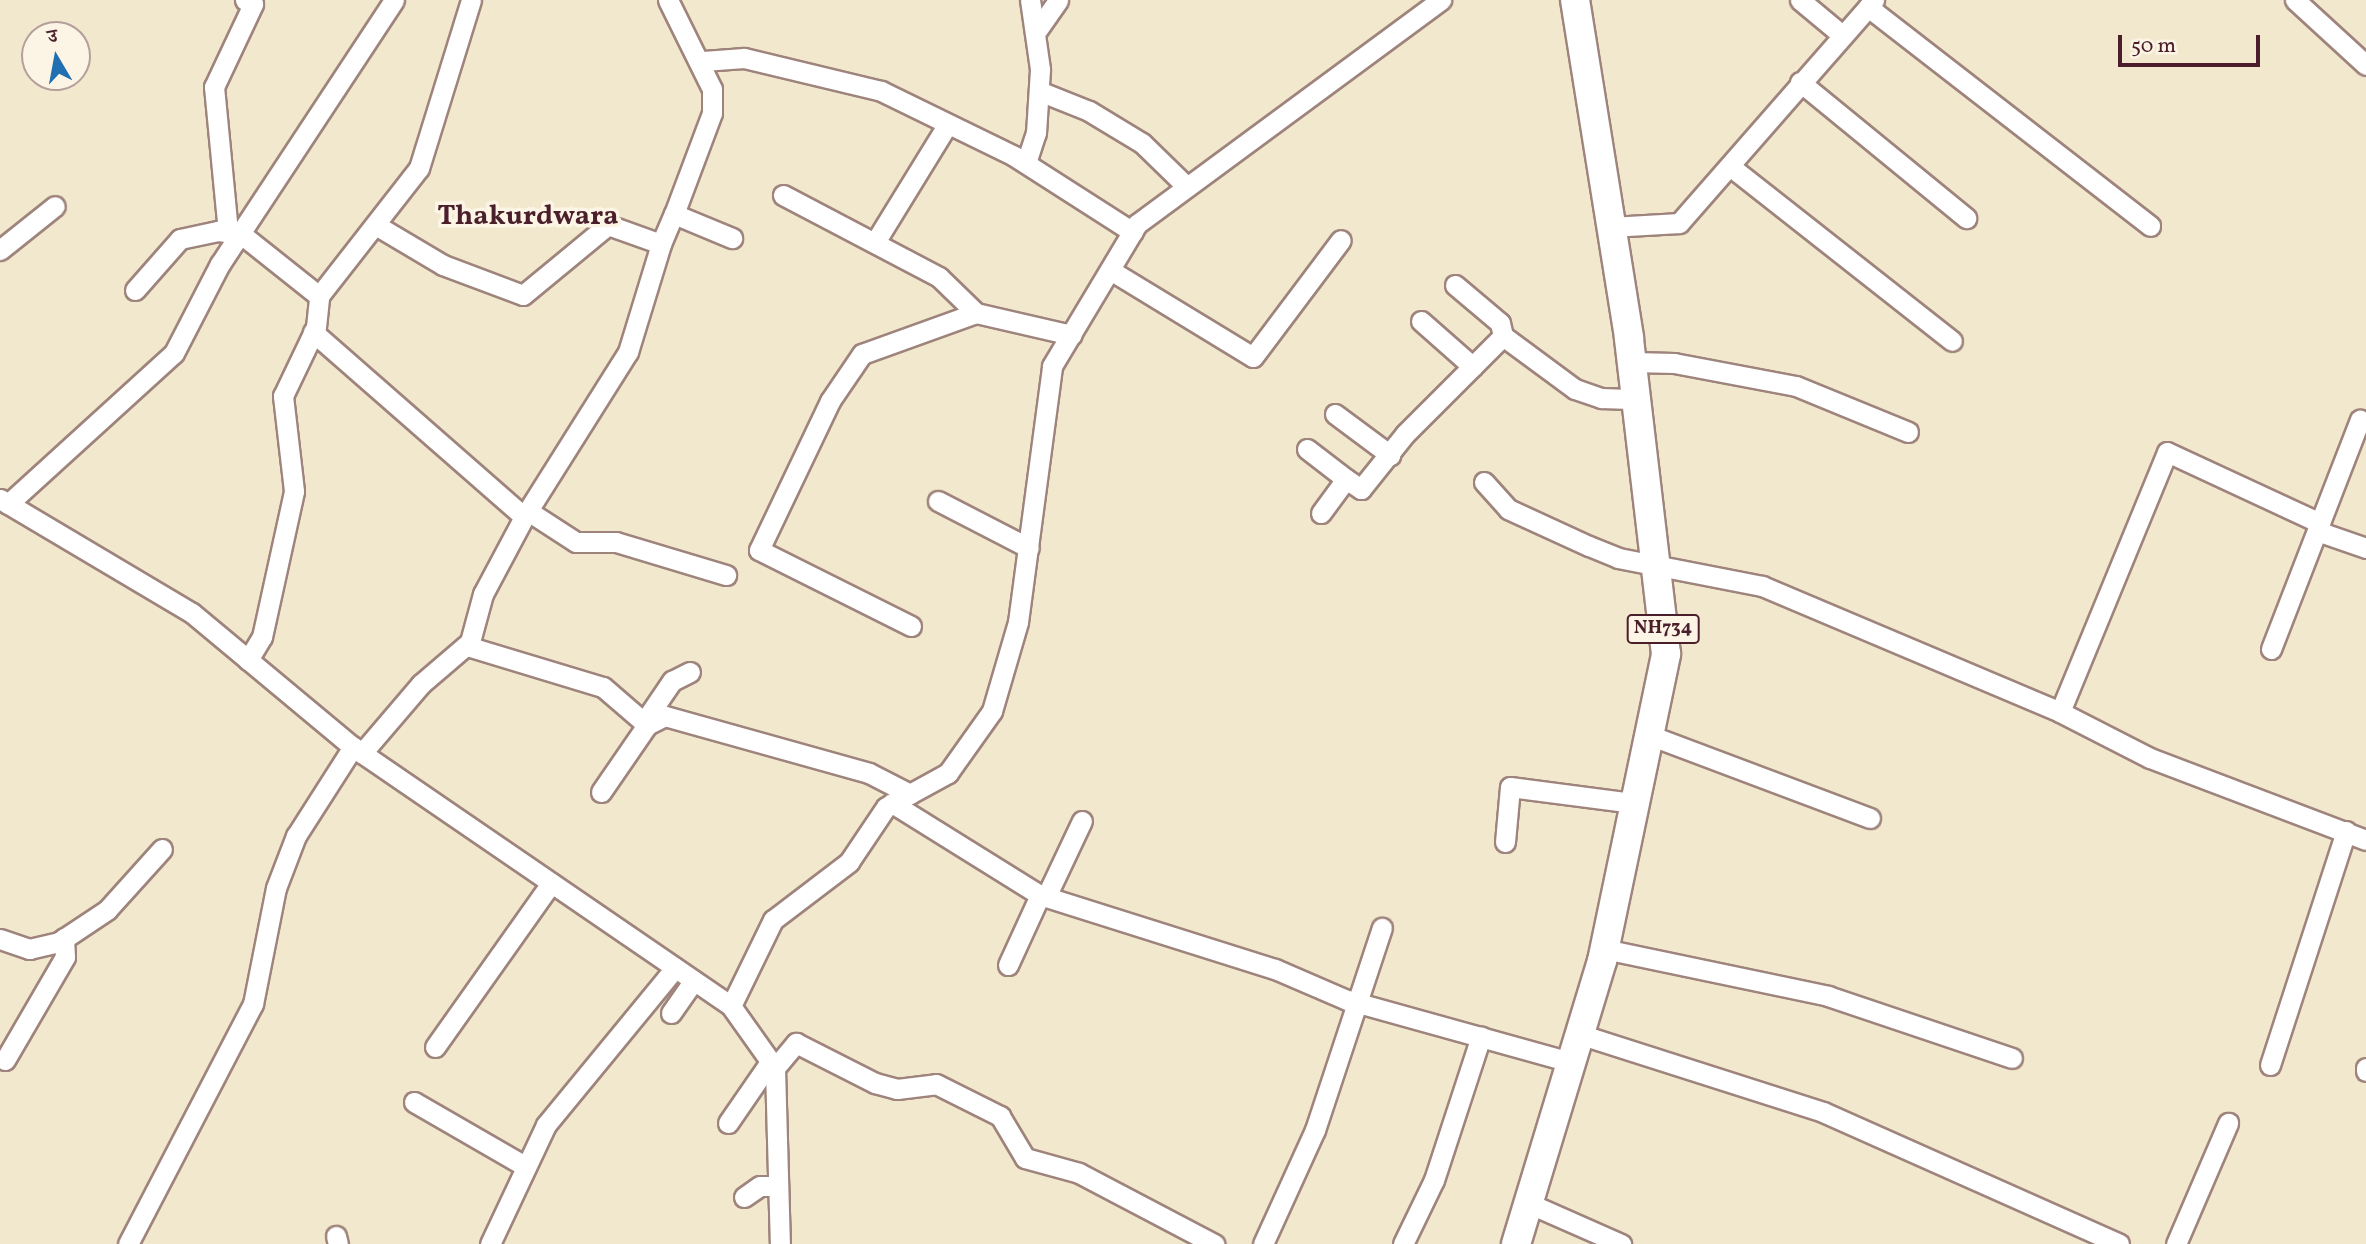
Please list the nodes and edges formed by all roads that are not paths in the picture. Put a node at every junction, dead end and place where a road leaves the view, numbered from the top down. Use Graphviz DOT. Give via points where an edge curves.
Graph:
graph roads {
  1 [pos="245,0"];
  2 [pos="394,0"];
  3 [pos="471,0"];
  4 [pos="668,0"];
  5 [pos="1030,0"];
  6 [pos="1058,0"];
  7 [pos="1441,0"];
  8 [pos="1575,0"];
  9 [pos="1800,0"];
  10 [pos="2295,0"];
  11 [pos="1871,3"];
  12 [pos="1038,29"];
  13 [pos="1842,35"];
  14 [pos="703,61"];
  15 [pos="2366,65"];
  16 [pos="1800,82"];
  17 [pos="1039,92"];
  18 [pos="947,125"];
  19 [pos="1026,163"];
  20 [pos="1731,167"];
  21 [pos="1186,186"];
  22 [pos="783,195"];
  23 [pos="55,206"];
  24 [pos="674,214"];
  25 [pos="1966,218"];
  26 [pos="2150,226"];
  27 [pos="379,227"];
  28 [pos="1612,227"];
  29 [pos="1133,232"];
  30 [pos="234,233"];
  31 [pos="732,238"];
  32 [pos="877,239"];
  33 [pos="1341,240"];
  34 [pos="661,244"];
  35 [pos="2,245"];
  36 [pos="1110,270"];
  37 [pos="1455,285"];
  38 [pos="135,290"];
  39 [pos="319,296"];
  40 [pos="976,313"];
  41 [pos="1421,321"];
  42 [pos="313,332"];
  43 [pos="1071,335"];
  44 [pos="1503,336"];
  45 [pos="1952,341"];
  46 [pos="1632,362"];
  47 [pos="1473,367"];
  48 [pos="1637,399"];
  49 [pos="1335,414"];
  50 [pos="2360,420"];
  51 [pos="1908,432"];
  52 [pos="1307,449"];
  53 [pos="1390,455"];
  54 [pos="1346,479"];
  55 [pos="1484,482"];
  56 [pos="938,501"];
  57 [pos="4,502"];
  58 [pos="1321,513"];
  59 [pos="526,514"];
  60 [pos="2318,527"];
  61 [pos="1029,548"];
  62 [pos="2366,548"];
  63 [pos="1656,564"];
  64 [pos="726,575"];
  65 [pos="911,626"];
  66 [pos="467,646"];
  67 [pos="2271,649"];
  68 [pos="248,660"];
  69 [pos="690,672"];
  70 [pos="2060,712"];
  71 [pos="646,724"];
  72 [pos="1649,735"];
  73 [pos="357,750"];
  74 [pos="601,792"];
  75 [pos="901,798"];
  76 [pos="1634,803"];
  77 [pos="1870,818"];
  78 [pos="1082,821"];
  79 [pos="2346,831"];
  80 [pos="2366,839"];
  81 [pos="1506,842"];
  82 [pos="162,849"];
  83 [pos="551,883"];
  84 [pos="1043,896"];
  85 [pos="1382,928"];
  86 [pos="64,937"];
  87 [pos="0,939"];
  88 [pos="1604,949"];
  89 [pos="1008,965"];
  90 [pos="675,968"];
  91 [pos="693,981"];
  92 [pos="1360,1003"];
  93 [pos="731,1006"];
  94 [pos="671,1013"];
  95 [pos="1579,1034"];
  96 [pos="1481,1036"];
  97 [pos="435,1047"];
  98 [pos="2012,1058"];
  99 [pos="5,1060"];
  100 [pos="1571,1062"];
  101 [pos="773,1065"];
  102 [pos="2270,1065"];
  103 [pos="414,1102"];
  104 [pos="728,1123"];
  105 [pos="2228,1124"];
  106 [pos="523,1165"];
  107 [pos="778,1186"];
  108 [pos="744,1197"];
  109 [pos="1528,1203"];
  110 [pos="128,1244"];
  111 [pos="489,1244"];
  112 [pos="780,1244"];
  113 [pos="1214,1244"];
  114 [pos="1264,1244"];
  115 [pos="1403,1244"];
  116 [pos="1516,1244"];
  117 [pos="1621,1244"];
  118 [pos="2119,1244"];
  119 [pos="2176,1244"];
  1 -- 30 [label="street" via="253,4 214,87"];
  2 -- 30 [label="street"];
  3 -- 27 [label="street" via="419,168"];
  4 -- 14 [label="street"];
  5 -- 12 [label="street"];
  6 -- 12 [label="street"];
  7 -- 21 [label="street"];
  8 -- 28 [label="highway, NH734"];
  9 -- 13 [label="street"];
  10 -- 15 [label="street"];
  11 -- 13 [label="street"];
  11 -- 26 [label="street"];
  12 -- 17 [label="street"];
  13 -- 16 [label="street"];
  14 -- 18 [label="street" via="744,58 881,90"];
  14 -- 24 [label="street" via="712,113"];
  16 -- 20 [label="street"];
  16 -- 25 [label="street"];
  17 -- 19 [label="street"];
  17 -- 21 [label="street" via="1089,111 1142,144"];
  18 -- 19 [label="street"];
  18 -- 32 [label="street"];
  19 -- 29 [label="street"];
  20 -- 28 [label="street" via="1679,223"];
  20 -- 45 [label="street"];
  21 -- 29 [label="street"];
  22 -- 32 [label="street"];
  23 -- 35 [label="street"];
  24 -- 31 [label="street"];
  24 -- 34 [label="street"];
  27 -- 34 [label="street" via="443,265 523,295 608,225"];
  27 -- 39 [label="street"];
  28 -- 46 [label="highway, NH734"];
  29 -- 36 [label="street"];
  30 -- 38 [label="street" via="180,239"];
  30 -- 39 [label="street"];
  30 -- 57 [label="street" via="174,353"];
  32 -- 40 [label="street" via="939,277"];
  33 -- 36 [label="street" via="1253,357"];
  34 -- 59 [label="street" via="628,352"];
  36 -- 43 [label="street"];
  37 -- 44 [label="street" via="1500,323"];
  39 -- 42 [label="street"];
  40 -- 43 [label="street"];
  40 -- 65 [label="street" via="862,354 777,501 759,550"];
  41 -- 47 [label="street"];
  42 -- 59 [label="street"];
  42 -- 68 [label="street" via="283,396 294,491 262,637"];
  43 -- 61 [label="street" via="1052,366 1043,408"];
  44 -- 47 [label="street"];
  44 -- 48 [label="street" via="1575,389 1601,398"];
  46 -- 48 [label="highway, NH734"];
  46 -- 51 [label="street" via="1674,363 1796,386"];
  47 -- 53 [label="street"];
  48 -- 63 [label="highway, NH734"];
  49 -- 53 [label="street"];
  50 -- 60 [label="street"];
  52 -- 54 [label="street"];
  53 -- 54 [label="street" via="1362,489"];
  54 -- 58 [label="street"];
  55 -- 63 [label="street" via="1508,509 1618,558"];
  56 -- 61 [label="street"];
  57 -- 68 [label="street" via="192,613"];
  59 -- 64 [label="street" via="576,542 629,545"];
  59 -- 66 [label="street" via="483,594"];
  60 -- 62 [label="street"];
  60 -- 67 [label="street"];
  60 -- 70 [label="street" via="2167,452"];
  61 -- 75 [label="street" via="1018,622 992,710 948,773"];
  63 -- 70 [label="street" via="1762,586"];
  63 -- 72 [label="highway, NH734" via="1666,654"];
  66 -- 71 [label="street" via="581,678"];
  66 -- 73 [label="street" via="421,684"];
  68 -- 73 [label="street"];
  69 -- 71 [label="street" via="673,681"];
  70 -- 79 [label="street" via="2150,758"];
  71 -- 74 [label="street"];
  71 -- 75 [label="street" via="665,716 691,719 869,773"];
  72 -- 76 [label="highway, NH734"];
  72 -- 77 [label="street"];
  73 -- 83 [label="street"];
  73 -- 110 [label="street" via="296,836 276,888 253,1004"];
  75 -- 84 [label="street"];
  75 -- 93 [label="street" via="849,862 773,920"];
  76 -- 81 [label="street" via="1510,787"];
  76 -- 88 [label="highway, NH734"];
  78 -- 84 [label="street"];
  79 -- 80 [label="street"];
  79 -- 102 [label="street"];
  82 -- 86 [label="street" via="107,911"];
  83 -- 90 [label="street"];
  83 -- 97 [label="street"];
  84 -- 89 [label="street"];
  84 -- 92 [label="street" via="1275,969"];
  85 -- 92 [label="street"];
  86 -- 87 [label="street" via="29,950"];
  86 -- 99 [label="street" via="65,957"];
  88 -- 95 [label="highway, NH734"];
  88 -- 98 [label="street" via="1828,996"];
  90 -- 91 [label="street"];
  90 -- 106 [label="street" via="567,1096"];
  91 -- 93 [label="street"];
  91 -- 94 [label="street"];
  92 -- 96 [label="street"];
  92 -- 114 [label="street" via="1315,1130"];
  93 -- 101 [label="street"];
  95 -- 100 [label="highway, NH734"];
  95 -- 118 [label="street" via="1823,1112"];
  96 -- 100 [label="street"];
  96 -- 115 [label="street" via="1433,1180"];
  100 -- 109 [label="highway, NH734"];
  101 -- 104 [label="street"];
  101 -- 107 [label="street"];
  101 -- 113 [label="street" via="796,1043 875,1083 897,1089 936,1084 1000,1116 1025,1158 1079,1173"];
  103 -- 106 [label="street"];
  105 -- 119 [label="street"];
  106 -- 111 [label="street"];
  107 -- 108 [label="street" via="760,1186"];
  107 -- 112 [label="street"];
  109 -- 116 [label="highway, NH734"];
  109 -- 117 [label="street"];
}
